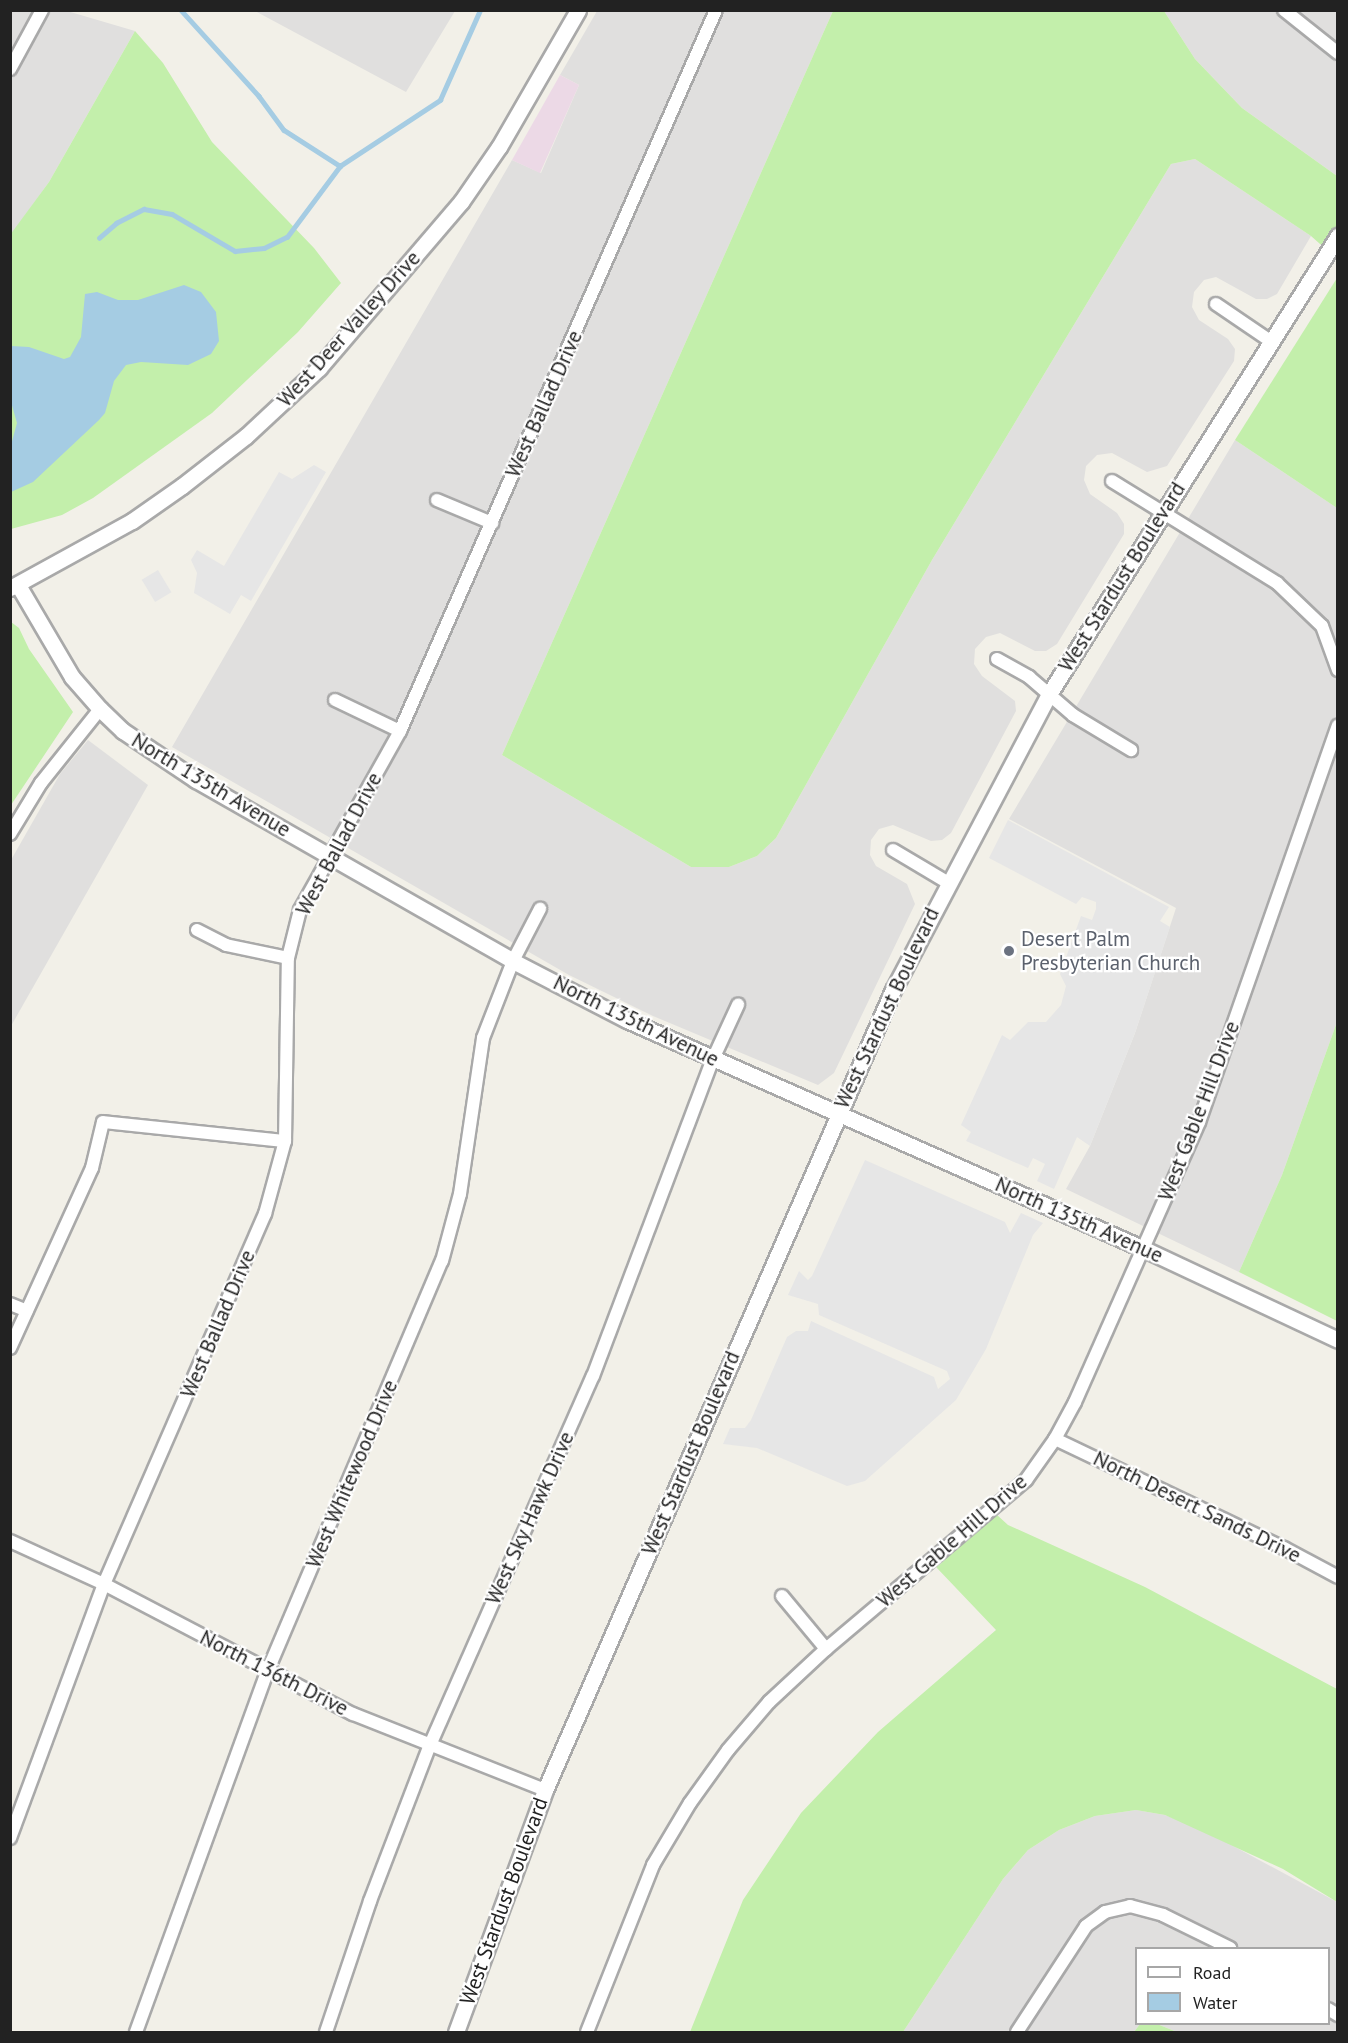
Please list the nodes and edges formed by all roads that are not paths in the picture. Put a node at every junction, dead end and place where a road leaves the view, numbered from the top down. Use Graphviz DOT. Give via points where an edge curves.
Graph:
graph roads {
  1 [pos="42,10"];
  2 [pos="578,10"];
  3 [pos="716,10"];
  4 [pos="1284,10"];
  5 [pos="1338,53"];
  6 [pos="10,69"];
  7 [pos="1338,236"];
  8 [pos="1216,304"];
  9 [pos="1272,342"];
  10 [pos="1112,481"];
  11 [pos="437,500"];
  12 [pos="1161,512"];
  13 [pos="492,523"];
  14 [pos="14,587"];
  15 [pos="997,659"];
  16 [pos="1338,670"];
  17 [pos="1049,694"];
  18 [pos="335,700"];
  19 [pos="100,710"];
  20 [pos="1338,726"];
  21 [pos="400,731"];
  22 [pos="1131,750"];
  23 [pos="10,834"];
  24 [pos="893,850"];
  25 [pos="331,856"];
  26 [pos="947,882"];
  27 [pos="540,909"];
  28 [pos="196,930"];
  29 [pos="288,958"];
  30 [pos="513,962"];
  31 [pos="738,1005"];
  32 [pos="713,1059"];
  33 [pos="838,1113"];
  34 [pos="285,1141"];
  35 [pos="1144,1249"];
  36 [pos="10,1304"];
  37 [pos="27,1311"];
  38 [pos="1338,1340"];
  39 [pos="10,1348"];
  40 [pos="1055,1439"];
  41 [pos="10,1541"];
  42 [pos="1338,1577"];
  43 [pos="104,1584"];
  44 [pos="782,1596"];
  45 [pos="826,1649"];
  46 [pos="268,1670"];
  47 [pos="430,1745"];
  48 [pos="544,1790"];
  49 [pos="10,1838"];
  50 [pos="1228,1947"];
  51 [pos="136,2032"];
  52 [pos="326,2032"];
  53 [pos="456,2032"];
  54 [pos="587,2032"];
  55 [pos="1017,2032"];
  1 -- 6 [label="street"];
  2 -- 14 [label="street, West Deer Valley Drive" via="499,147 461,202 319,368 246,436 183,486 132,521"];
  3 -- 13 [label="street, West Ballad Drive"];
  4 -- 5 [label="street"];
  7 -- 9 [label="street, West Stardust Boulevard"];
  8 -- 9 [label="street"];
  9 -- 12 [label="street, West Stardust Boulevard"];
  10 -- 12 [label="street"];
  11 -- 13 [label="street"];
  12 -- 16 [label="street" via="1277,583 1301,603 1322,626"];
  12 -- 17 [label="street, West Stardust Boulevard"];
  13 -- 21 [label="street, West Ballad Drive"];
  14 -- 19 [label="street, North 135th Avenue" via="72,677"];
  15 -- 17 [label="street"];
  17 -- 22 [label="street" via="1073,715"];
  17 -- 26 [label="street, West Stardust Boulevard"];
  18 -- 21 [label="street"];
  19 -- 23 [label="street" via="41,783"];
  19 -- 25 [label="street, North 135th Avenue" via="162,760"];
  20 -- 35 [label="street, West Gable Hill Drive" via="1199,1122"];
  21 -- 25 [label="street, West Ballad Drive"];
  24 -- 26 [label="street, West Stardust Boulevard"];
  25 -- 29 [label="street, West Ballad Drive" via="300,910"];
  25 -- 30 [label="street, North 135th Avenue"];
  26 -- 33 [label="street, West Stardust Boulevard"];
  27 -- 30 [label="street, West Whitewood Drive"];
  28 -- 29 [label="street" via="226,945"];
  29 -- 34 [label="street, West Ballad Drive"];
  30 -- 32 [label="street, North 135th Avenue"];
  30 -- 46 [label="street, West Whitewood Drive" via="483,1038 460,1194 442,1261"];
  31 -- 32 [label="street, West Sky Hawk Drive"];
  32 -- 33 [label="street, North 135th Avenue"];
  32 -- 47 [label="street, West Sky Hawk Drive" via="592,1376"];
  33 -- 35 [label="street, North 135th Avenue"];
  33 -- 48 [label="street, West Stardust Boulevard"];
  34 -- 37 [label="street" via="103,1122 92,1168"];
  34 -- 43 [label="street, West Ballad Drive" via="265,1214"];
  35 -- 38 [label="street, North 135th Avenue"];
  35 -- 40 [label="street, West Gable Hill Drive"];
  36 -- 37 [label="street"];
  37 -- 39 [label="street"];
  40 -- 42 [label="street, North Desert Sands Drive" via="1255,1533"];
  40 -- 45 [label="street, West Gable Hill Drive" via="1026,1480"];
  41 -- 43 [label="street, North 136th Drive"];
  43 -- 46 [label="street, North 136th Drive"];
  43 -- 49 [label="street, West Ballad Drive"];
  44 -- 45 [label="street"];
  45 -- 54 [label="street, West Gable Hill Drive" via="769,1702 690,1803 653,1865"];
  46 -- 47 [label="street, North 136th Drive" via="353,1714"];
  46 -- 51 [label="street, West Whitewood Drive"];
  47 -- 48 [label="street, North 136th Drive"];
  47 -- 52 [label="street, West Sky Hawk Drive" via="370,1901"];
  48 -- 53 [label="street, West Stardust Boulevard"];
  50 -- 55 [label="street" via="1163,1916 1130,1906 1105,1912 1086,1926"];
}
